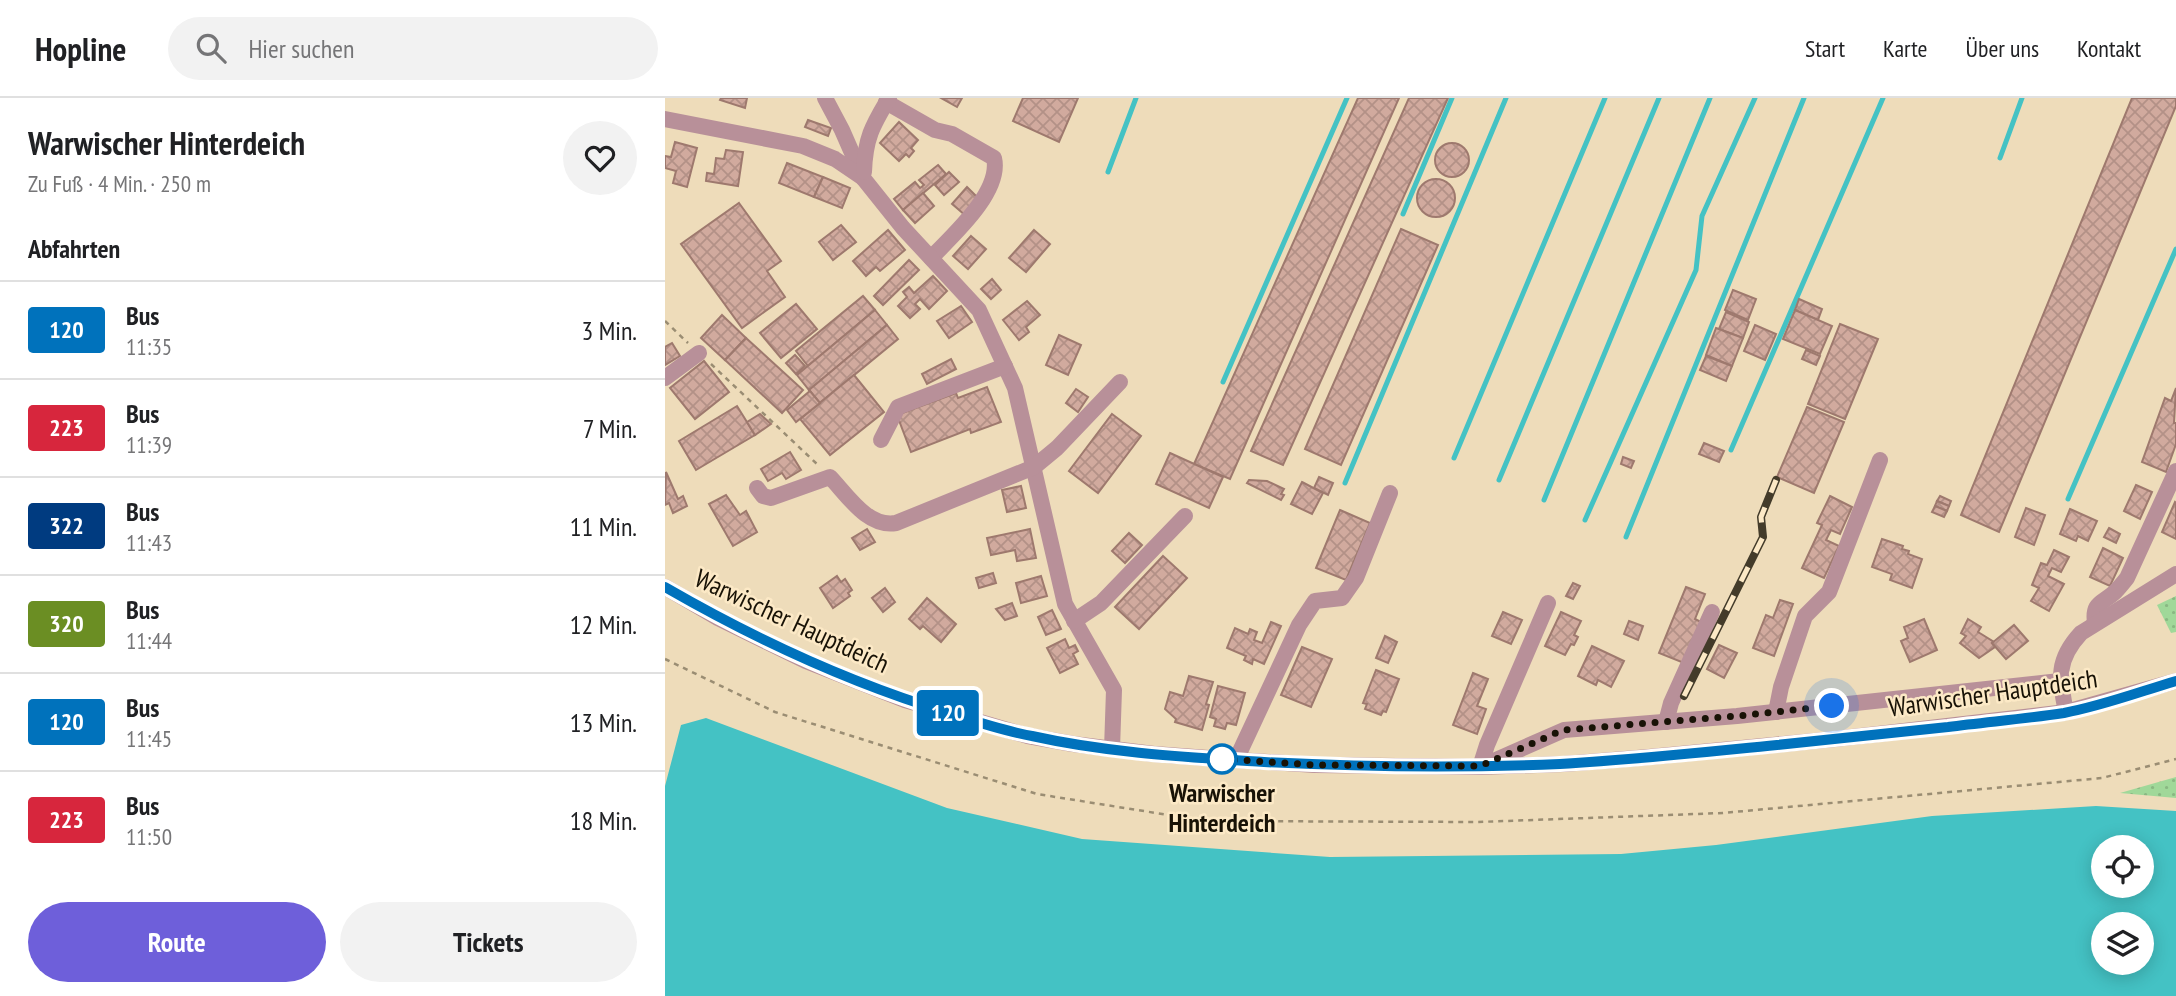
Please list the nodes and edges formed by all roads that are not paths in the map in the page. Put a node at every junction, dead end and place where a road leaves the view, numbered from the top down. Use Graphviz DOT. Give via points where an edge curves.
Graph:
graph roads {
  1 [pos="825,98"];
  2 [pos="888,100"];
  3 [pos="665,119"];
  4 [pos="863,178"];
  5 [pos="931,258"];
  6 [pos="699,353"];
  7 [pos="1005,366"];
  8 [pos="665,378"];
  9 [pos="1120,382"];
  10 [pos="881,440"];
  11 [pos="1880,460"];
  12 [pos="1034,467"];
  13 [pos="2176,471"];
  14 [pos="757,488"];
  15 [pos="1390,494"];
  16 [pos="1185,516"];
  17 [pos="2176,574"];
  18 [pos="665,587"];
  19 [pos="1548,603"];
  20 [pos="1712,612"];
  21 [pos="1075,621"];
  22 [pos="2095,623"];
  23 [pos="2060,681"];
  24 [pos="2176,681"];
  25 [pos="1776,712"];
  26 [pos="2066,712"];
  27 [pos="1666,722"];
  28 [pos="1112,749"];
  29 [pos="1236,760"];
  30 [pos="1480,766"];
  1 -- 4 [label="street"];
  2 -- 4 [label="street" via="865,148"];
  2 -- 5 [label="street" via="935,130 952,134 994,158 985,197"];
  3 -- 4 [label="street" via="803,146 835,159"];
  4 -- 5 [label="street"];
  5 -- 7 [label="street" via="979,310"];
  6 -- 8 [label="street"];
  7 -- 10 [label="street" via="898,407"];
  7 -- 12 [label="street" via="1015,388"];
  9 -- 12 [label="street"];
  11 -- 25 [label="street" via="1829,592 1805,616"];
  12 -- 14 [label="street" via="886,525 867,515 830,477 771,498"];
  12 -- 21 [label="street" via="1065,604"];
  13 -- 22 [label="street" via="2127,578 2096,607"];
  15 -- 29 [label="street" via="1356,578 1342,598 1315,601 1299,625"];
  16 -- 21 [label="street" via="1101,603"];
  17 -- 22 [label="street"];
  18 -- 28 [label="street, Warwischer Hauptdeich" via="806,661 905,700 1028,736"];
  19 -- 30 [label="street"];
  20 -- 27 [label="street"];
  21 -- 28 [label="street" via="1114,690"];
  22 -- 23 [label="street" via="2069,646"];
  23 -- 25 [label="street, Warwischer Hauptdeich"];
  23 -- 26 [label="street"];
  24 -- 26 [label="street, Warwischer Hauptdeich"];
  25 -- 27 [label="street, Warwischer Hauptdeich"];
  26 -- 30 [label="street, Warwischer Hauptdeich" via="1741,749"];
  27 -- 30 [label="street, Warwischer Hauptdeich" via="1563,730"];
  28 -- 29 [label="street, Warwischer Hauptdeich"];
  29 -- 30 [label="street, Warwischer Hauptdeich"];
}
